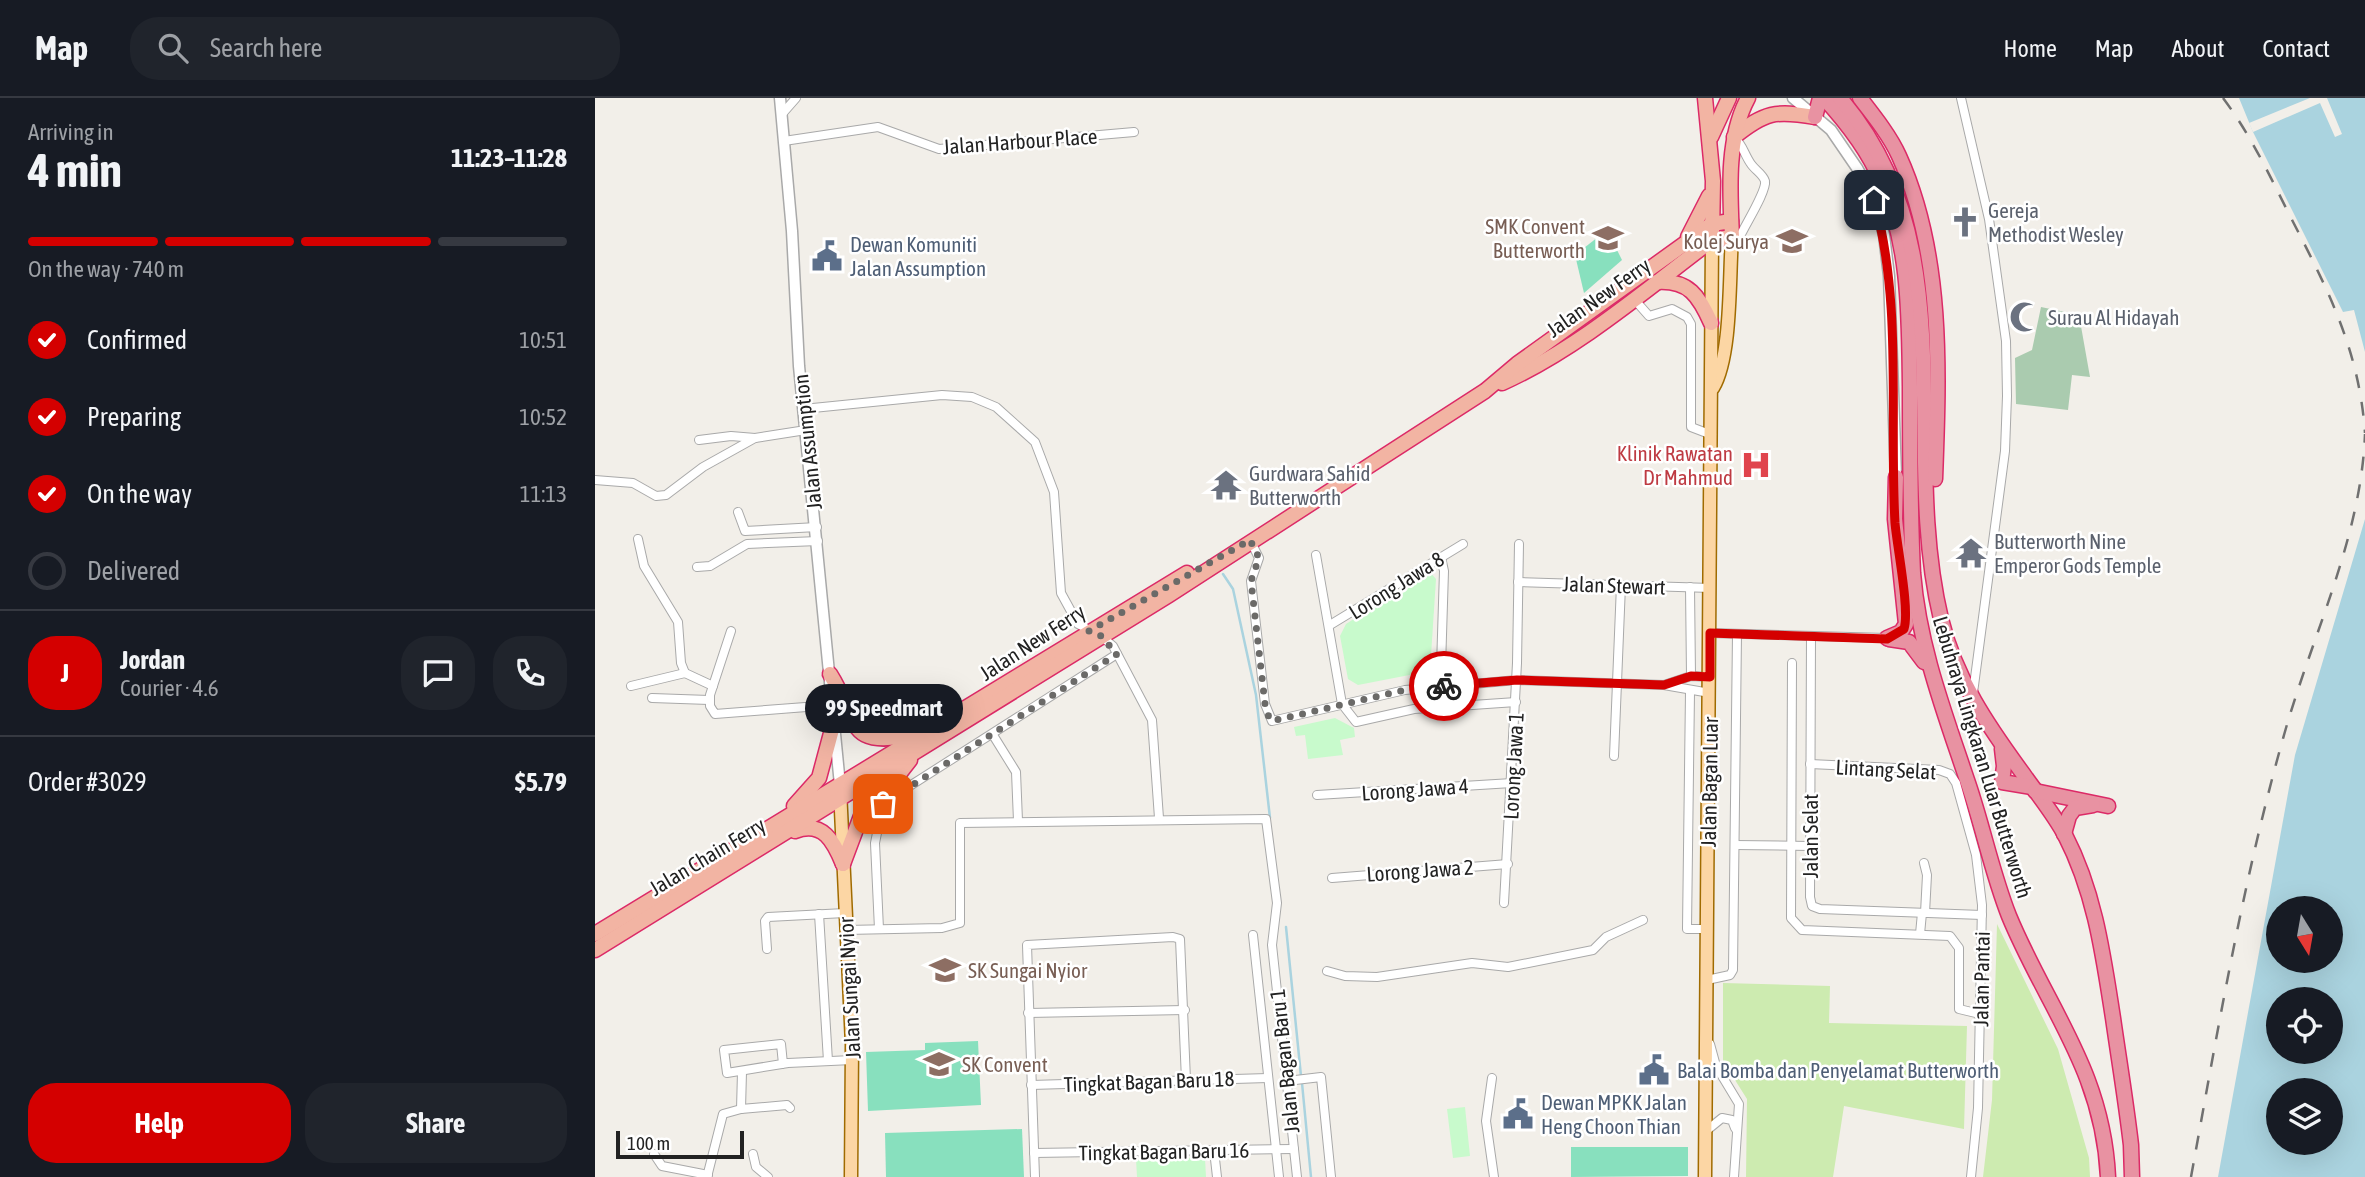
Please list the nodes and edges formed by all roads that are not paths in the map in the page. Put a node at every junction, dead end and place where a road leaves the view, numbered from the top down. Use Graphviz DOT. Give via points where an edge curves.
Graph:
graph roads {
  1 [pos="780,98"];
  2 [pos="796,98"];
  3 [pos="1705,98"];
  4 [pos="1729,98"];
  5 [pos="1748,98"];
  6 [pos="1793,98"];
  7 [pos="1822,98"];
  8 [pos="1840,98"];
  9 [pos="1860,98"];
  10 [pos="1961,98"];
  11 [pos="782,114"];
  12 [pos="1815,117"];
  13 [pos="1134,132"];
  14 [pos="1734,137"];
  15 [pos="1710,138"];
  16 [pos="784,141"];
  17 [pos="1713,181"];
  18 [pos="1731,221"];
  19 [pos="1712,224"];
  20 [pos="1732,237"];
  21 [pos="1712,240"];
  22 [pos="1678,249"];
  23 [pos="1730,262"];
  24 [pos="1657,282"];
  25 [pos="1634,299"];
  26 [pos="1915,319"];
  27 [pos="1711,323"];
  28 [pos="1713,388"];
  29 [pos="1485,391"];
  30 [pos="803,409"];
  31 [pos="806,430"];
  32 [pos="1712,436"];
  33 [pos="755,438"];
  34 [pos="699,440"];
  35 [pos="1896,477"];
  36 [pos="595,480"];
  37 [pos="738,512"];
  38 [pos="817,527"];
  39 [pos="638,539"];
  40 [pos="1250,540"];
  41 [pos="1929,540"];
  42 [pos="818,541"];
  43 [pos="1463,544"];
  44 [pos="1519,544"];
  45 [pos="1316,555"];
  46 [pos="1441,557"];
  47 [pos="697,567"];
  48 [pos="1518,582"];
  49 [pos="1621,585"];
  50 [pos="1690,587"];
  51 [pos="1711,588"];
  52 [pos="1916,608"];
  53 [pos="1330,625"];
  54 [pos="731,631"];
  55 [pos="1095,633"];
  56 [pos="1710,633"];
  57 [pos="1737,634"];
  58 [pos="1811,636"];
  59 [pos="1887,639"];
  60 [pos="1117,654"];
  61 [pos="1792,663"];
  62 [pos="1441,667"];
  63 [pos="685,673"];
  64 [pos="830,674"];
  65 [pos="1691,676"];
  66 [pos="1932,676"];
  67 [pos="1710,677"];
  68 [pos="1517,680"];
  69 [pos="1617,683"];
  70 [pos="1664,685"];
  71 [pos="631,686"];
  72 [pos="713,686"];
  73 [pos="1792,687"];
  74 [pos="1811,688"];
  75 [pos="1690,692"];
  76 [pos="1710,694"];
  77 [pos="652,698"];
  78 [pos="709,700"];
  79 [pos="1516,702"];
  80 [pos="1342,704"];
  81 [pos="1974,704"];
  82 [pos="832,705"];
  83 [pos="834,722"];
  84 [pos="993,735"];
  85 [pos="926,738"];
  86 [pos="2000,742"];
  87 [pos="1614,756"];
  88 [pos="1810,764"];
  89 [pos="1512,783"];
  90 [pos="1957,783"];
  91 [pos="2033,789"];
  92 [pos="840,792"];
  93 [pos="1317,795"];
  94 [pos="1159,818"];
  95 [pos="1018,821"];
  96 [pos="779,822"];
  97 [pos="2064,834"];
  98 [pos="773,841"];
  99 [pos="1735,845"];
  100 [pos="1791,846"];
  101 [pos="1809,846"];
  102 [pos="1924,863"];
  103 [pos="843,864"];
  104 [pos="1508,864"];
  105 [pos="1332,878"];
  106 [pos="1504,903"];
  107 [pos="1924,913"];
  108 [pos="819,914"];
  109 [pos="845,914"];
  110 [pos="1982,915"];
  111 [pos="1643,920"];
  112 [pos="879,929"];
  113 [pos="1708,929"];
  114 [pos="846,930"];
  115 [pos="595,934"];
  116 [pos="1920,934"];
  117 [pos="1253,935"];
  118 [pos="1272,945"];
  119 [pos="1255,947"];
  120 [pos="767,948"];
  121 [pos="595,950"];
  122 [pos="1327,971"];
  123 [pos="1707,979"];
  124 [pos="1185,1010"];
  125 [pos="1028,1013"];
  126 [pos="1980,1014"];
  127 [pos="1707,1035"];
  128 [pos="852,1060"];
  129 [pos="828,1061"];
  130 [pos="783,1064"];
  131 [pos="743,1072"];
  132 [pos="1268,1078"];
  133 [pos="1492,1078"];
  134 [pos="1187,1080"];
  135 [pos="1287,1081"];
  136 [pos="1031,1085"];
  137 [pos="790,1108"];
  138 [pos="741,1109"];
  139 [pos="1706,1131"];
  140 [pos="1736,1142"];
  141 [pos="1276,1149"];
  142 [pos="1294,1149"];
  143 [pos="1214,1150"];
  144 [pos="1034,1153"];
  145 [pos="654,1154"];
  146 [pos="753,1154"];
  147 [pos="708,1176"];
  148 [pos="768,1177"];
  149 [pos="851,1177"];
  150 [pos="1035,1177"];
  151 [pos="1217,1177"];
  152 [pos="1279,1177"];
  153 [pos="1297,1177"];
  154 [pos="1331,1177"];
  155 [pos="1494,1177"];
  156 [pos="1705,1177"];
  157 [pos="1734,1177"];
  158 [pos="1971,1177"];
  159 [pos="2108,1177"];
  160 [pos="2132,1177"];
  1 -- 11 [label="street, Jalan Assumption"];
  2 -- 11 [label="street"];
  3 -- 15 [label="highway"];
  4 -- 15 [label="highway"];
  5 -- 14 [label="highway"];
  6 -- 12 [label="street"];
  7 -- 12 [label="highway"];
  7 -- 26 [label="highway, Lebuhraya Lingkaran Luar Butterworth" via="1858,140 1889,200"];
  8 -- 26 [label="highway, Lebuhraya Lingkaran Luar Butterworth" via="1875,145 1893,179 1915,254"];
  9 -- 41 [label="highway" via="1898,154 1915,195 1929,261 1936,331 1936,456"];
  10 -- 81 [label="street" via="1989,219 2006,369 2005,451 1972,680"];
  11 -- 16 [label="street, Jalan Assumption"];
  12 -- 14 [label="highway" via="1772,113 1758,117"];
  12 -- 35 [label="street" via="1831,130 1857,168 1874,200 1884,235"];
  13 -- 16 [label="street, Jalan Harbour Place" via="939,149 878,127"];
  14 -- 18 [label="highway"];
  14 -- 23 [label="street" via="1764,178 1765,187"];
  15 -- 17 [label="highway"];
  16 -- 30 [label="street, Jalan Assumption"];
  17 -- 19 [label="highway"];
  17 -- 22 [label="highway" via="1702,215"];
  18 -- 19 [label="highway, Jalan New Ferry"];
  18 -- 20 [label="highway"];
  19 -- 21 [label="highway"];
  19 -- 22 [label="highway, Jalan New Ferry"];
  20 -- 21 [label="highway, Jalan New Ferry"];
  20 -- 23 [label="main road, Jalan Bagan Luar"];
  21 -- 24 [label="highway, Jalan New Ferry"];
  21 -- 27 [label="main road, Jalan Bagan Luar"];
  22 -- 29 [label="highway, Jalan New Ferry"];
  23 -- 28 [label="main road, Jalan Bagan Luar" via="1724,355"];
  24 -- 25 [label="highway, Jalan New Ferry"];
  24 -- 27 [label="highway" via="1671,281 1692,290"];
  25 -- 29 [label="highway, Jalan New Ferry" via="1524,373"];
  25 -- 32 [label="street" via="1649,316 1672,309 1691,324 1691,427"];
  26 -- 41 [label="highway, Lebuhraya Lingkaran Luar Butterworth"];
  26 -- 52 [label="highway, Lebuhraya Lingkaran Luar Butterworth" via="1911,528"];
  27 -- 28 [label="main road, Jalan Bagan Luar" via="1709,376"];
  28 -- 32 [label="main road, Jalan Bagan Luar"];
  29 -- 40 [label="highway, Jalan New Ferry"];
  30 -- 31 [label="street, Jalan Assumption"];
  30 -- 55 [label="street" via="942,395 972,397 996,407 1035,442 1054,492 1061,593 1071,616"];
  31 -- 33 [label="street"];
  31 -- 38 [label="street, Jalan Assumption"];
  32 -- 51 [label="main road, Jalan Bagan Luar"];
  33 -- 34 [label="street"];
  33 -- 36 [label="street" via="703,467 666,495 656,496 633,483"];
  35 -- 52 [label="highway"];
  35 -- 59 [label="highway" via="1896,530 1906,624"];
  37 -- 38 [label="street" via="744,531"];
  38 -- 42 [label="street, Jalan Assumption"];
  39 -- 63 [label="street" via="644,566 678,622"];
  40 -- 55 [label="highway, Jalan New Ferry" via="1221,562"];
  40 -- 80 [label="street" via="1259,558 1251,581 1268,715 1272,721"];
  41 -- 81 [label="highway, Lebuhraya Lingkaran Luar Butterworth" via="1941,620"];
  42 -- 47 [label="street" via="747,544 710,566"];
  42 -- 64 [label="street, Jalan Assumption"];
  43 -- 46 [label="street, Lorong Jawa 8"];
  44 -- 48 [label="street, Lorong Jawa 1"];
  45 -- 53 [label="street"];
  46 -- 53 [label="street, Lorong Jawa 8"];
  46 -- 62 [label="street"];
  48 -- 49 [label="street, Jalan Stewart"];
  48 -- 68 [label="street, Lorong Jawa 1"];
  49 -- 50 [label="street, Jalan Stewart"];
  49 -- 69 [label="street"];
  50 -- 51 [label="street, Jalan Stewart"];
  50 -- 65 [label="street"];
  51 -- 56 [label="main road, Jalan Bagan Luar"];
  52 -- 66 [label="highway, Lebuhraya Lingkaran Luar Butterworth"];
  53 -- 80 [label="street"];
  54 -- 72 [label="street"];
  55 -- 60 [label="street"];
  55 -- 85 [label="highway, Jalan New Ferry"];
  56 -- 57 [label="street"];
  56 -- 67 [label="main road, Jalan Bagan Luar"];
  57 -- 58 [label="street"];
  57 -- 99 [label="street"];
  58 -- 59 [label="street"];
  58 -- 74 [label="street, Jalan Selat"];
  59 -- 66 [label="highway" via="1913,645"];
  60 -- 84 [label="street"];
  60 -- 94 [label="street" via="1152,719"];
  61 -- 73 [label="street"];
  63 -- 71 [label="street"];
  63 -- 72 [label="street"];
  64 -- 82 [label="street, Jalan Assumption"];
  64 -- 85 [label="highway" via="848,717 860,732 882,740"];
  65 -- 67 [label="street"];
  65 -- 70 [label="street"];
  66 -- 159 [label="highway, Lebuhraya Lingkaran Luar Butterworth" via="2009,915 2091,1082"];
  67 -- 76 [label="main road, Jalan Bagan Luar"];
  68 -- 69 [label="street"];
  68 -- 79 [label="street, Lorong Jawa 1"];
  68 -- 80 [label="street" via="1405,690"];
  69 -- 70 [label="street"];
  69 -- 87 [label="street"];
  70 -- 75 [label="street"];
  72 -- 78 [label="street"];
  73 -- 74 [label="street"];
  73 -- 100 [label="street"];
  74 -- 88 [label="street, Jalan Selat"];
  75 -- 76 [label="street"];
  75 -- 113 [label="street" via="1687,929"];
  76 -- 113 [label="main road, Jalan Bagan Luar"];
  77 -- 78 [label="street"];
  78 -- 82 [label="street" via="711,710 720,715"];
  79 -- 80 [label="street" via="1414,709 1356,722"];
  79 -- 89 [label="street, Lorong Jawa 1"];
  81 -- 86 [label="highway, Lebuhraya Lingkaran Luar Butterworth"];
  82 -- 83 [label="street, Jalan Assumption"];
  83 -- 92 [label="street, Jalan Assumption"];
  83 -- 96 [label="highway" via="819,778"];
  84 -- 95 [label="street" via="1016,772"];
  84 -- 112 [label="street" via="883,803 875,843"];
  85 -- 92 [label="highway, Jalan New Ferry"];
  85 -- 103 [label="highway" via="896,778 868,802"];
  86 -- 91 [label="highway, Lebuhraya Lingkaran Luar Butterworth"];
  86 -- 91 [label="highway" via="2002,782"];
  88 -- 90 [label="street, Lintang Selat" via="1939,770"];
  88 -- 101 [label="street, Jalan Selat"];
  89 -- 93 [label="street, Lorong Jawa 4"];
  89 -- 104 [label="street, Lorong Jawa 1"];
  90 -- 110 [label="street, Jalan Pantai" via="1976,855"];
  91 -- 97 [label="highway, Lebuhraya Lingkaran Luar Butterworth"];
  91 -- 97 [label="highway" via="2108,806 2075,808"];
  92 -- 96 [label="highway, Jalan Chain Ferry"];
  92 -- 98 [label="highway, Jalan Chain Ferry"];
  92 -- 103 [label="main road, Jalan Sungai Nyior"];
  94 -- 95 [label="street"];
  94 -- 118 [label="street, Jalan Bagan Baru 1" via="1266,819 1277,903"];
  95 -- 112 [label="street" via="960,822 962,919 957,925"];
  96 -- 115 [label="highway, Jalan Chain Ferry"];
  97 -- 160 [label="highway, Lebuhraya Lingkaran Luar Butterworth" via="2087,886 2103,949"];
  98 -- 103 [label="highway" via="802,828 816,828 831,838"];
  98 -- 121 [label="highway, Jalan Chain Ferry"];
  99 -- 100 [label="street"];
  99 -- 123 [label="street" via="1733,970 1730,975"];
  100 -- 101 [label="street"];
  100 -- 116 [label="street" via="1790,914 1800,928"];
  101 -- 107 [label="street, Jalan Selat" via="1812,906"];
  102 -- 107 [label="street"];
  103 -- 109 [label="main road, Jalan Sungai Nyior"];
  104 -- 105 [label="street, Lorong Jawa 2"];
  104 -- 106 [label="street, Lorong Jawa 1"];
  107 -- 110 [label="street, Jalan Selat"];
  107 -- 116 [label="street"];
  108 -- 109 [label="street"];
  108 -- 120 [label="street" via="768,917"];
  108 -- 129 [label="street"];
  109 -- 114 [label="main road, Jalan Sungai Nyior"];
  110 -- 126 [label="street, Jalan Pantai"];
  111 -- 122 [label="street" via="1606,937 1593,950 1508,967 1472,963 1377,977"];
  112 -- 114 [label="street"];
  113 -- 123 [label="main road, Jalan Bagan Luar"];
  114 -- 128 [label="main road, Jalan Sungai Nyior"];
  116 -- 126 [label="street" via="1947,935 1958,945 1959,1009"];
  117 -- 119 [label="street, Jalan Bagan Baru 1"];
  118 -- 119 [label="street"];
  118 -- 135 [label="street, Jalan Bagan Baru 1"];
  119 -- 132 [label="street, Jalan Bagan Baru 1"];
  123 -- 127 [label="main road, Jalan Bagan Luar"];
  124 -- 125 [label="street"];
  124 -- 125 [label="street" via="1180,939 1146,938 1027,945"];
  124 -- 134 [label="street"];
  125 -- 136 [label="street"];
  126 -- 158 [label="street, Jalan Pantai"];
  127 -- 139 [label="main road, Jalan Bagan Luar"];
  127 -- 140 [label="street" via="1716,1066 1739,1104"];
  128 -- 129 [label="street"];
  128 -- 149 [label="main road, Jalan Sungai Nyior"];
  129 -- 130 [label="street"];
  130 -- 131 [label="street"];
  130 -- 131 [label="street" via="781,1044 724,1050 727,1073"];
  131 -- 138 [label="street"];
  132 -- 134 [label="street, Tingkat Bagan Baru 18"];
  132 -- 141 [label="street, Jalan Bagan Baru 1"];
  133 -- 155 [label="street" via="1486,1121"];
  134 -- 136 [label="street, Tingkat Bagan Baru 18"];
  135 -- 142 [label="street, Jalan Bagan Baru 1"];
  135 -- 154 [label="street" via="1321,1077"];
  136 -- 144 [label="street"];
  137 -- 138 [label="street"];
  138 -- 147 [label="street" via="723,1114"];
  139 -- 140 [label="street" via="1718,1119 1727,1118 1735,1123"];
  139 -- 156 [label="main road, Jalan Bagan Luar"];
  140 -- 157 [label="street"];
  141 -- 142 [label="street, Tingkat Bagan Baru 16"];
  141 -- 143 [label="street, Tingkat Bagan Baru 16"];
  141 -- 152 [label="street, Jalan Bagan Baru 1"];
  142 -- 153 [label="street, Jalan Bagan Baru 1"];
  143 -- 144 [label="street, Tingkat Bagan Baru 16"];
  143 -- 151 [label="street"];
  144 -- 150 [label="street"];
  145 -- 147 [label="street" via="662,1166"];
  146 -- 148 [label="street" via="756,1167"];
}
